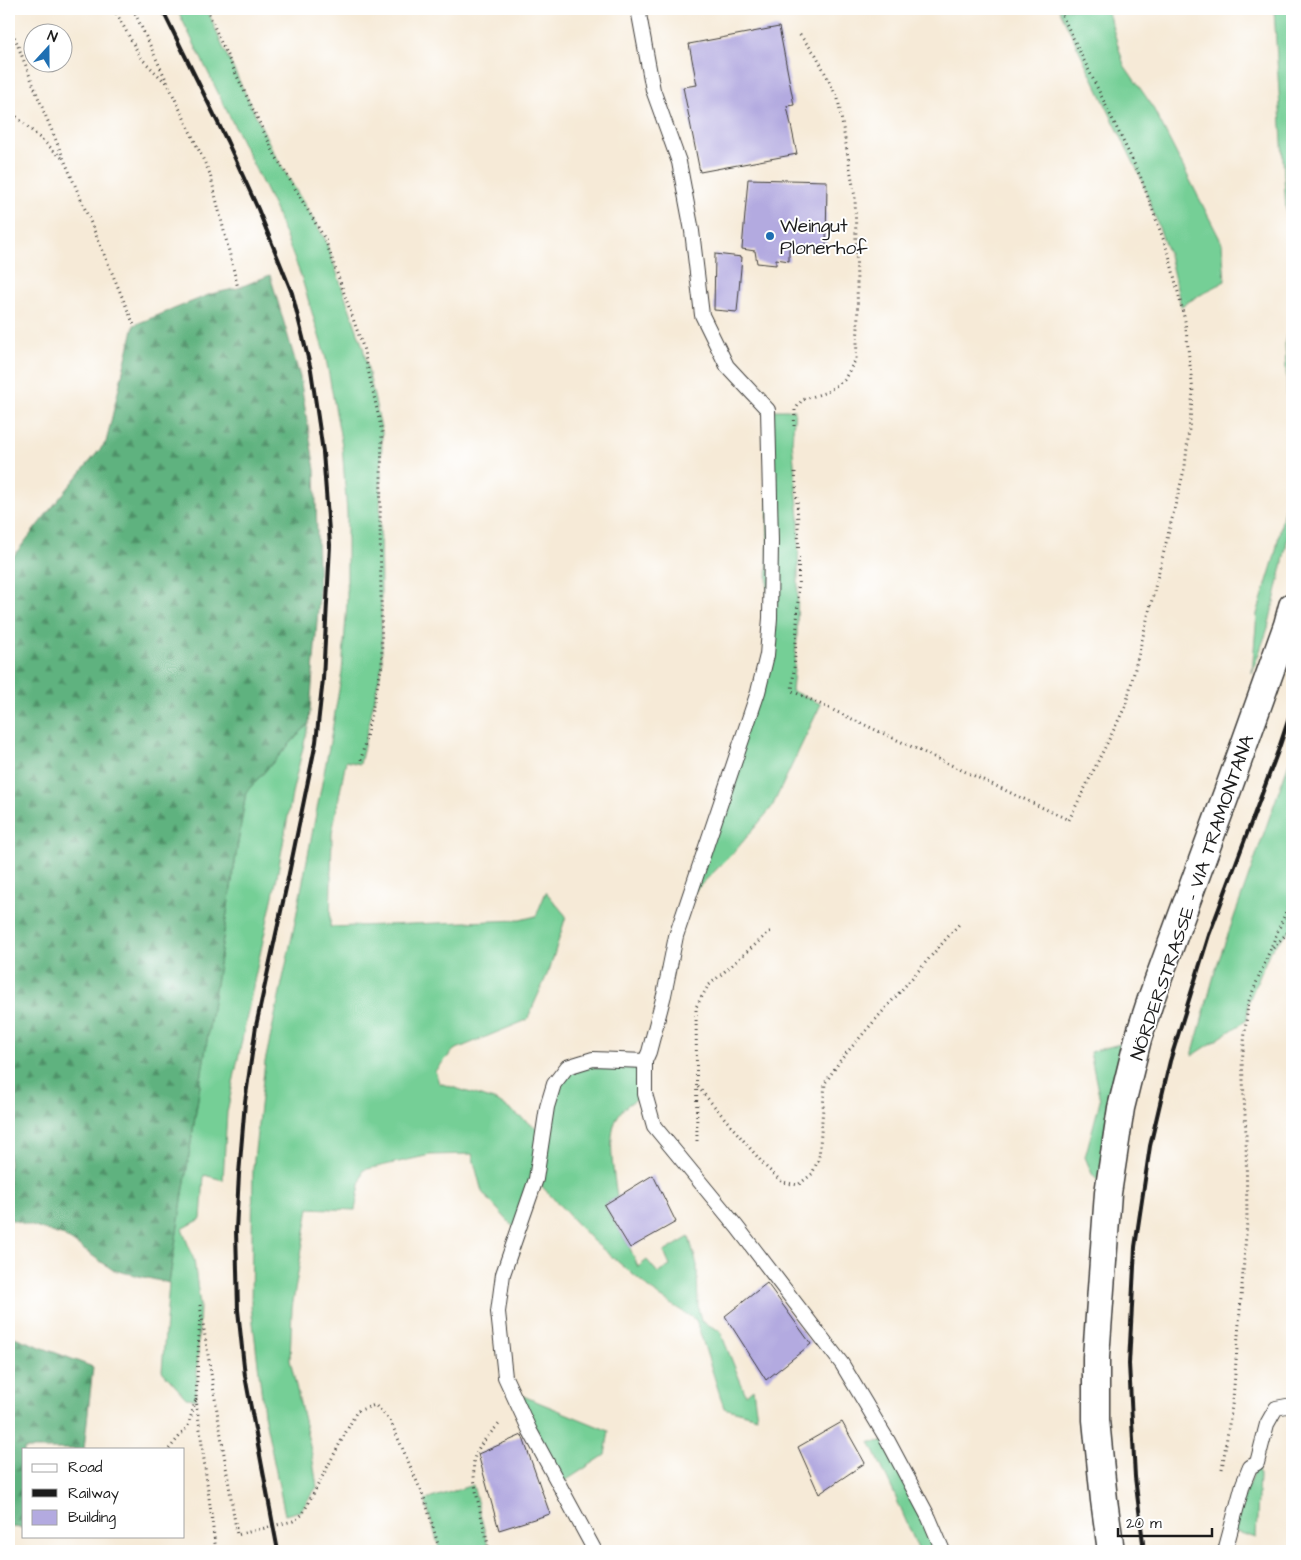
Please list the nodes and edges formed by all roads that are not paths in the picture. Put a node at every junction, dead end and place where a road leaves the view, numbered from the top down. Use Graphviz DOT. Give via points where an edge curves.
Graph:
graph roads {
  1 [pos="638,9"];
  2 [pos="1292,606"];
  3 [pos="645,1061"];
  4 [pos="1292,1405"];
  5 [pos="596,1551"];
  6 [pos="943,1551"];
  7 [pos="1111,1551"];
  8 [pos="1225,1551"];
  1 -- 3 [label="lane" via="653,90 679,162 692,231 702,314 727,366 768,410 771,541 767,655 758,692 676,936 664,995"];
  2 -- 7 [label="street, NÖRDERSTRASSE - VIA TRAMONTANA" via="1151,999 1121,1108 1108,1193 1096,1356 1096,1420"];
  3 -- 5 [label="lane" via="593,1059 567,1067 554,1084 546,1107 536,1180 503,1274 498,1312 505,1377"];
  3 -- 6 [label="lane" via="645,1094 654,1126 737,1227 842,1364 888,1441"];
  4 -- 8 [label="lane" via="1276,1408 1267,1424 1257,1463 1250,1467 1243,1484"];
}
